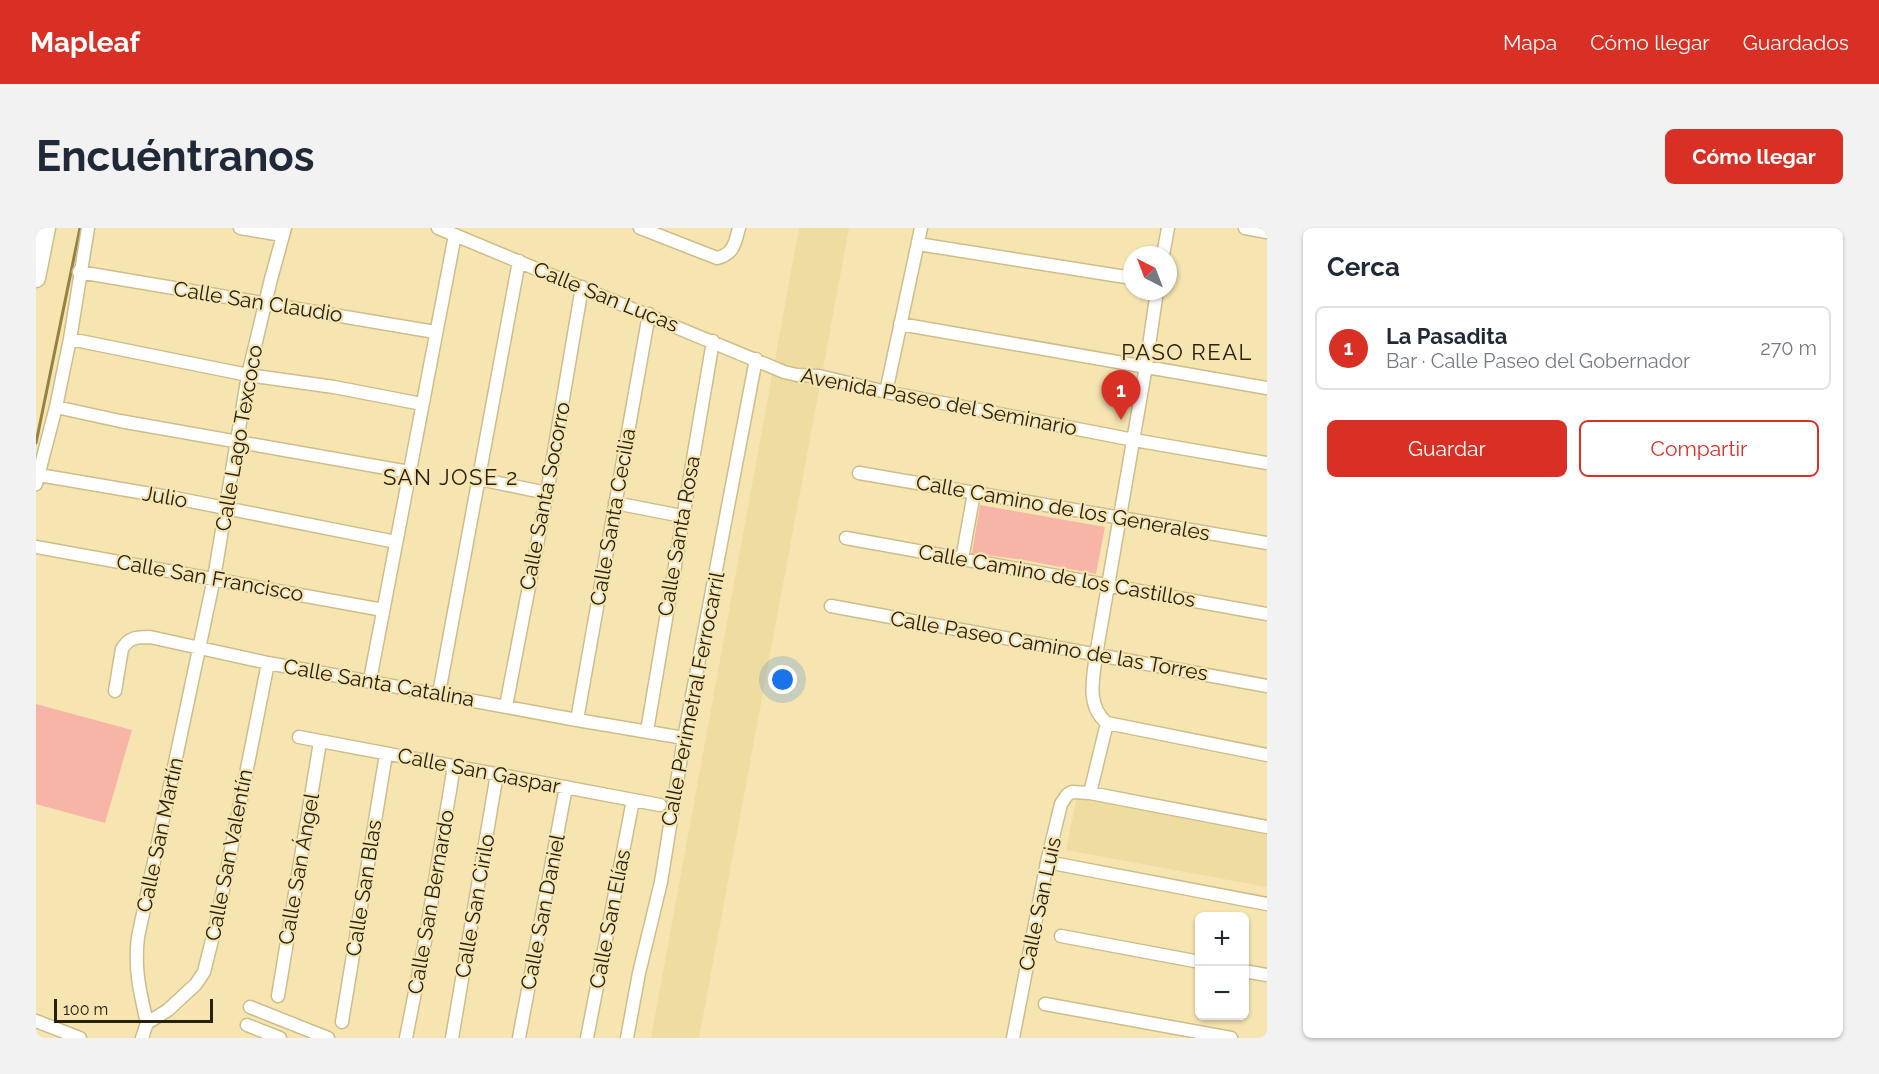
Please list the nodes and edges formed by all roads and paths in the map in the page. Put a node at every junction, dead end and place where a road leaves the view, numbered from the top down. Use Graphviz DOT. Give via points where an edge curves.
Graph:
graph roads {
  1 [pos="46,228"];
  2 [pos="88,228"];
  3 [pos="240,228"];
  4 [pos="438,228"];
  5 [pos="640,228"];
  6 [pos="739,228"];
  7 [pos="921,228"];
  8 [pos="1168,228"];
  9 [pos="1245,228"];
  10 [pos="284,232"];
  11 [pos="1267,232"];
  12 [pos="455,235"];
  13 [pos="918,244"];
  14 [pos="1165,246"];
  15 [pos="519,261"];
  16 [pos="79,272"];
  17 [pos="1123,277"];
  18 [pos="36,278"];
  19 [pos="582,287"];
  20 [pos="1156,300"];
  21 [pos="265,304"];
  22 [pos="649,314"];
  23 [pos="900,324"];
  24 [pos="435,332"];
  25 [pos="70,339"];
  26 [pos="713,341"];
  27 [pos="756,359"];
  28 [pos="1146,366"];
  29 [pos="248,375"];
  30 [pos="1267,388"];
  31 [pos="886,392"];
  32 [pos="422,404"];
  33 [pos="56,407"];
  34 [pos="1134,440"];
  35 [pos="237,442"];
  36 [pos="1267,463"];
  37 [pos="409,472"];
  38 [pos="859,473"];
  39 [pos="38,479"];
  40 [pos="479,479"];
  41 [pos="547,493"];
  42 [pos="974,493"];
  43 [pos="615,503"];
  44 [pos="225,508"];
  45 [pos="682,516"];
  46 [pos="1119,518"];
  47 [pos="846,538"];
  48 [pos="396,542"];
  49 [pos="1267,543"];
  50 [pos="36,547"];
  51 [pos="963,559"];
  52 [pos="214,578"];
  53 [pos="1107,585"];
  54 [pos="831,606"];
  55 [pos="383,610"];
  56 [pos="1267,614"];
  57 [pos="199,648"];
  58 [pos="1096,655"];
  59 [pos="268,663"];
  60 [pos="370,680"];
  61 [pos="1267,686"];
  62 [pos="115,691"];
  63 [pos="439,693"];
  64 [pos="506,706"];
  65 [pos="578,720"];
  66 [pos="1107,723"];
  67 [pos="647,731"];
  68 [pos="298,737"];
  69 [pos="684,738"];
  70 [pos="320,742"];
  71 [pos="386,753"];
  72 [pos="1267,755"];
  73 [pos="454,766"];
  74 [pos="497,774"];
  75 [pos="567,787"];
  76 [pos="1090,792"];
  77 [pos="633,800"];
  78 [pos="660,805"];
  79 [pos="1267,826"];
  80 [pos="1047,862"];
  81 [pos="1267,904"];
  82 [pos="1061,936"];
  83 [pos="1195,961"];
  84 [pos="1249,972"];
  85 [pos="1267,975"];
  86 [pos="278,996"];
  87 [pos="1046,1004"];
  88 [pos="250,1007"];
  89 [pos="36,1021"];
  90 [pos="342,1022"];
  91 [pos="147,1023"];
  92 [pos="246,1025"];
  93 [pos="65,1035"];
  94 [pos="80,1038"];
  95 [pos="142,1038"];
  96 [pos="280,1038"];
  97 [pos="328,1038"];
  98 [pos="406,1038"];
  99 [pos="452,1038"];
  100 [pos="519,1038"];
  101 [pos="587,1038"];
  102 [pos="627,1038"];
  103 [pos="1013,1038"];
  104 [pos="1231,1038"];
  1 -- 18 [label="main road"];
  2 -- 16 [label="street"];
  3 -- 10 [label="street"];
  4 -- 12 [label="street, Calle San Lucas"];
  5 -- 6 [label="street" via="717,258 731,252"];
  7 -- 13 [label="street"];
  8 -- 14 [label="street"];
  9 -- 11 [label="street"];
  10 -- 21 [label="street, Calle Lago Texcoco"];
  12 -- 15 [label="street, Calle San Lucas"];
  12 -- 24 [label="street"];
  13 -- 17 [label="street"];
  13 -- 23 [label="street"];
  15 -- 19 [label="street, Calle San Lucas"];
  15 -- 40 [label="street"];
  16 -- 21 [label="street, Calle San Claudio"];
  16 -- 25 [label="street"];
  19 -- 22 [label="street, Calle San Lucas"];
  19 -- 41 [label="street, Calle Santa Socorro"];
  20 -- 28 [label="street"];
  21 -- 24 [label="street, Calle San Claudio"];
  21 -- 29 [label="street, Calle Lago Texcoco"];
  22 -- 26 [label="street, Calle San Lucas"];
  22 -- 43 [label="street, Calle Santa Cecilia"];
  23 -- 28 [label="street"];
  23 -- 31 [label="street"];
  24 -- 32 [label="street"];
  25 -- 29 [label="street"];
  25 -- 33 [label="street"];
  26 -- 27 [label="street, Calle San Lucas"];
  26 -- 45 [label="street, Calle Santa Rosa"];
  27 -- 31 [label="street, Avenida Paseo del Seminario" via="784,372"];
  27 -- 69 [label="street, Calle Perimetral Ferrocarril"];
  28 -- 30 [label="street"];
  28 -- 34 [label="street"];
  29 -- 32 [label="street"];
  29 -- 35 [label="street, Calle Lago Texcoco"];
  31 -- 34 [label="street, Avenida Paseo del Seminario"];
  32 -- 37 [label="street"];
  33 -- 35 [label="street"];
  33 -- 39 [label="street"];
  34 -- 36 [label="street, Avenida Paseo del Seminario"];
  34 -- 46 [label="street"];
  35 -- 37 [label="street"];
  35 -- 44 [label="street, Calle Lago Texcoco"];
  37 -- 48 [label="street"];
  38 -- 42 [label="street, Calle Camino de los Generales"];
  39 -- 44 [label="street, Julio"];
  40 -- 41 [label="street"];
  40 -- 63 [label="street"];
  41 -- 64 [label="street, Calle Santa Socorro"];
  42 -- 46 [label="street, Calle Camino de los Generales"];
  42 -- 51 [label="street"];
  43 -- 45 [label="street"];
  43 -- 65 [label="street, Calle Santa Cecilia"];
  44 -- 48 [label="street, Julio"];
  44 -- 52 [label="street, Calle Lago Texcoco"];
  45 -- 67 [label="street, Calle Santa Rosa"];
  46 -- 49 [label="street, Calle Camino de los Generales"];
  46 -- 53 [label="street"];
  47 -- 51 [label="street, Calle Camino de los Castillos"];
  48 -- 55 [label="street"];
  50 -- 52 [label="street, Calle San Francisco"];
  51 -- 53 [label="street, Calle Camino de los Castillos"];
  52 -- 55 [label="street, Calle San Francisco"];
  52 -- 57 [label="street, Calle Lago Texcoco"];
  53 -- 56 [label="street, Calle Camino de los Castillos"];
  53 -- 58 [label="street"];
  54 -- 58 [label="street, Calle Paseo Camino de las Torres"];
  55 -- 60 [label="street"];
  57 -- 59 [label="street, Calle Santa Catalina"];
  57 -- 62 [label="street, Calle Santa Catalina" via="150,637 129,640 122,649"];
  57 -- 91 [label="street, Calle San Martín" via="138,937 137,982"];
  58 -- 61 [label="street, Calle Paseo Camino de las Torres"];
  58 -- 66 [label="street" via="1092,696 1098,714"];
  59 -- 60 [label="street, Calle Santa Catalina"];
  59 -- 91 [label="street, Calle San Valentín" via="204,972 168,1010"];
  60 -- 63 [label="street, Calle Santa Catalina"];
  63 -- 64 [label="street, Calle Santa Catalina"];
  64 -- 65 [label="street, Calle Santa Catalina"];
  65 -- 67 [label="street, Calle Santa Catalina"];
  66 -- 72 [label="street"];
  66 -- 76 [label="street"];
  67 -- 69 [label="street, Calle Santa Catalina"];
  68 -- 70 [label="street, Calle San Gaspar"];
  69 -- 102 [label="street, Calle Perimetral Ferrocarril" via="661,882"];
  70 -- 71 [label="street, Calle San Gaspar"];
  70 -- 86 [label="street, Calle San Ángel"];
  71 -- 73 [label="street, Calle San Gaspar"];
  71 -- 90 [label="street, Calle San Blas"];
  73 -- 74 [label="street, Calle San Gaspar"];
  73 -- 98 [label="street, Calle San Bernardo"];
  74 -- 75 [label="street, Calle San Gaspar"];
  74 -- 99 [label="street, Calle San Cirilo"];
  75 -- 77 [label="street, Calle San Gaspar"];
  75 -- 100 [label="street, Calle San Daniel"];
  76 -- 79 [label="street"];
  76 -- 80 [label="street, Calle San Luis" via="1072,792 1063,799"];
  77 -- 78 [label="street, Calle San Gaspar"];
  77 -- 101 [label="street, Calle San Elías"];
  80 -- 81 [label="street"];
  80 -- 103 [label="street, Calle San Luis"];
  82 -- 83 [label="street"];
  84 -- 85 [label="street"];
  87 -- 104 [label="street"];
  88 -- 97 [label="street"];
  89 -- 93 [label="street"];
  91 -- 95 [label="street"];
  92 -- 96 [label="street"];
  93 -- 94 [label="street"];
}
